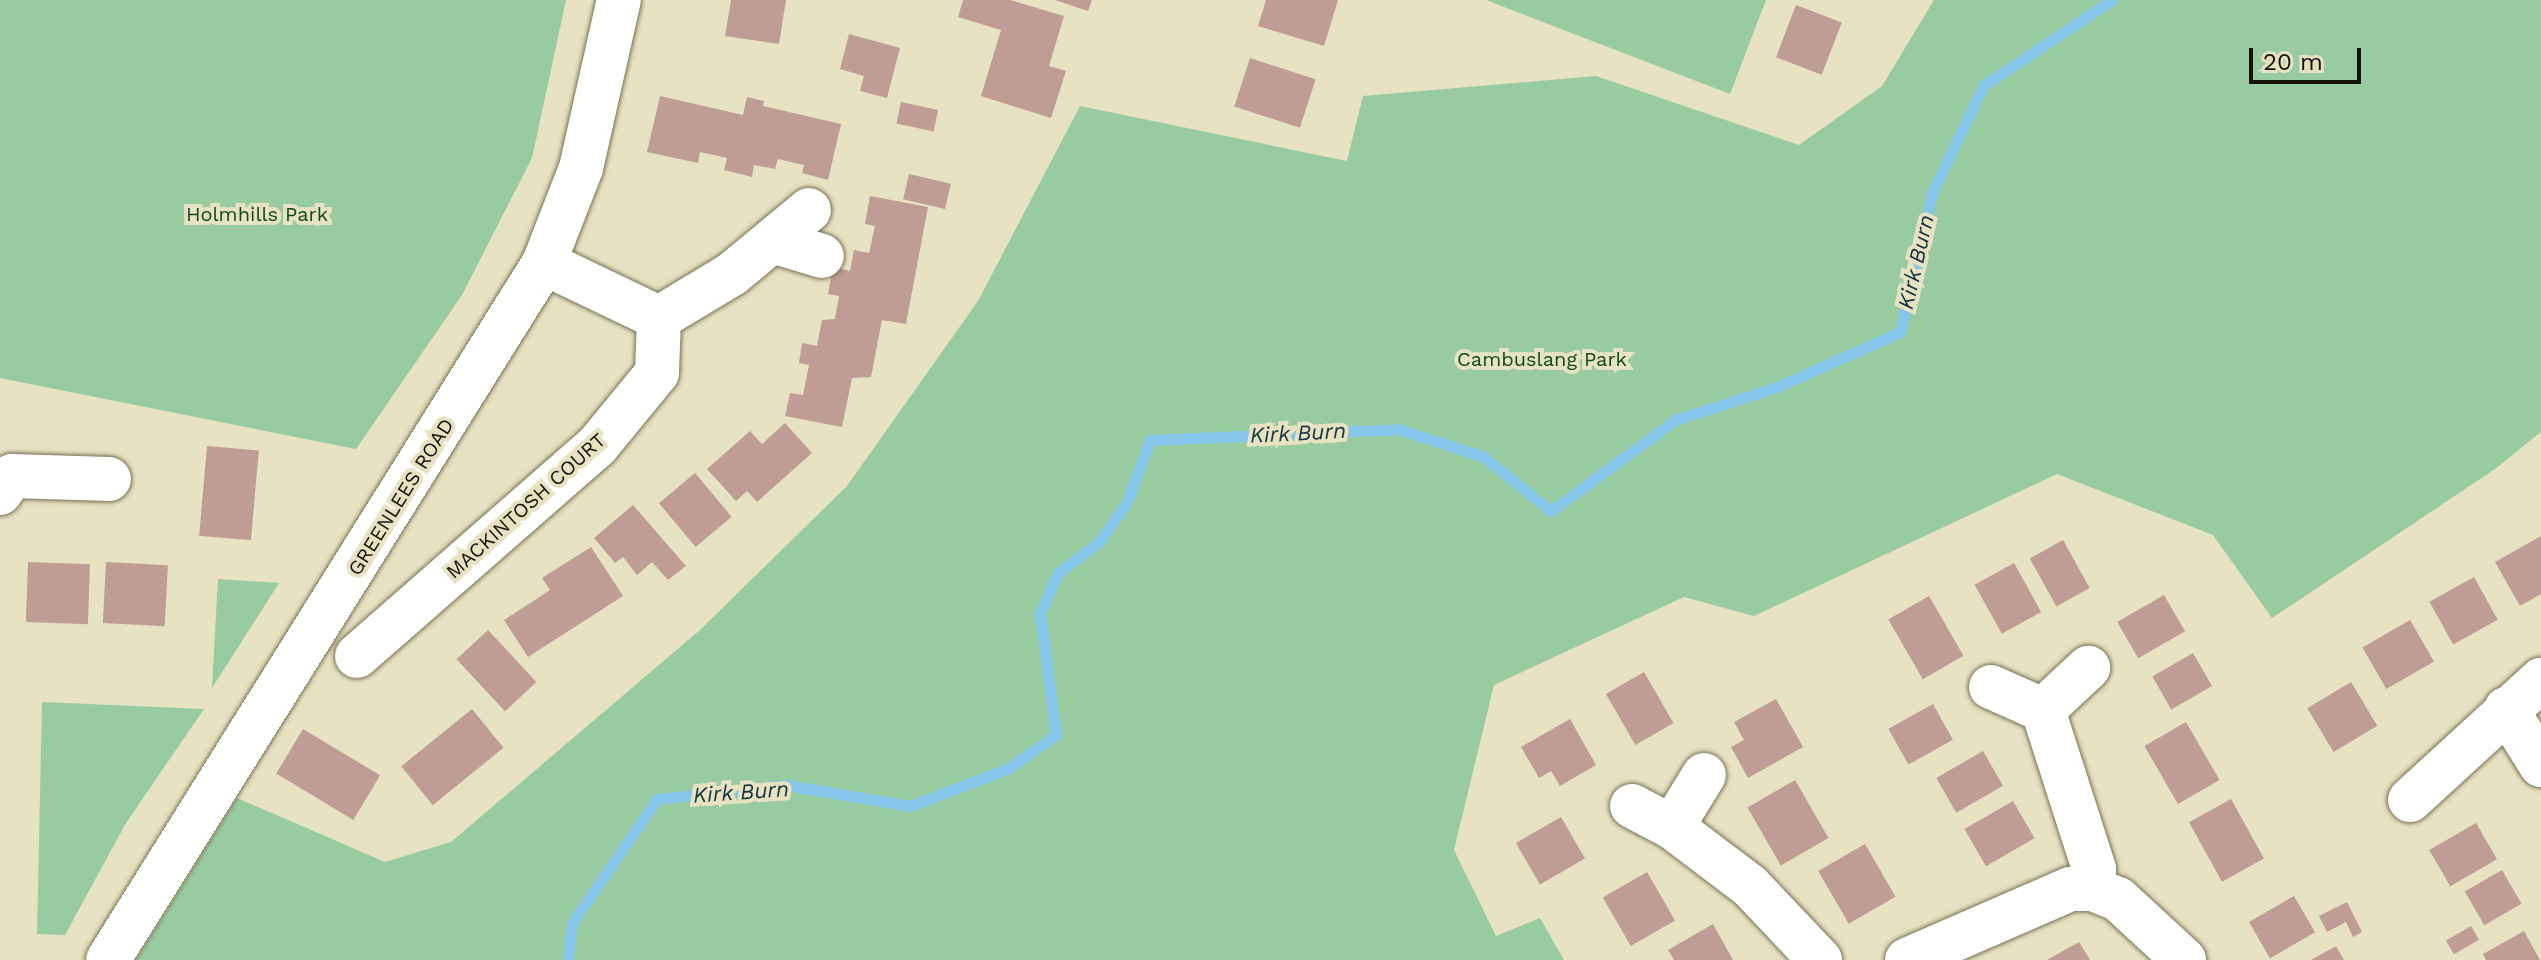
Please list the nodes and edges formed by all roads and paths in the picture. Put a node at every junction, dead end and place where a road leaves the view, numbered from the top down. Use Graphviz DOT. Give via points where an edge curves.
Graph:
graph roads {
  1 [pos="619,0"];
  2 [pos="809,210"];
  3 [pos="772,241"];
  4 [pos="822,256"];
  5 [pos="544,263"];
  6 [pos="659,318"];
  7 [pos="109,479"];
  8 [pos="0,493"];
  9 [pos="357,656"];
  10 [pos="2088,668"];
  11 [pos="2541,680"];
  12 [pos="1991,687"];
  13 [pos="2506,709"];
  14 [pos="2043,710"];
  15 [pos="2541,765"];
  16 [pos="1704,775"];
  17 [pos="2410,800"];
  18 [pos="1632,806"];
  19 [pos="1672,827"];
  20 [pos="2093,889"];
  21 [pos="108,960"];
  22 [pos="1820,960"];
  23 [pos="1907,960"];
  24 [pos="2184,960"];
  1 -- 5 [label="street, GREENLEES ROAD" via="581,168"];
  2 -- 3 [label="street"];
  3 -- 4 [label="street"];
  3 -- 6 [label="street" via="732,274"];
  5 -- 6 [label="street"];
  5 -- 21 [label="street, GREENLEES ROAD"];
  6 -- 9 [label="street, MACKINTOSH COURT" via="657,373 597,446"];
  7 -- 8 [label="street" via="12,476"];
  10 -- 14 [label="street"];
  11 -- 13 [label="street"];
  12 -- 14 [label="street"];
  13 -- 15 [label="street"];
  13 -- 17 [label="street"];
  14 -- 20 [label="street" via="2094,869"];
  16 -- 19 [label="street"];
  18 -- 19 [label="street"];
  19 -- 22 [label="street" via="1750,886"];
  20 -- 23 [label="street" via="2050,896"];
  20 -- 24 [label="street" via="2118,899"];
}
